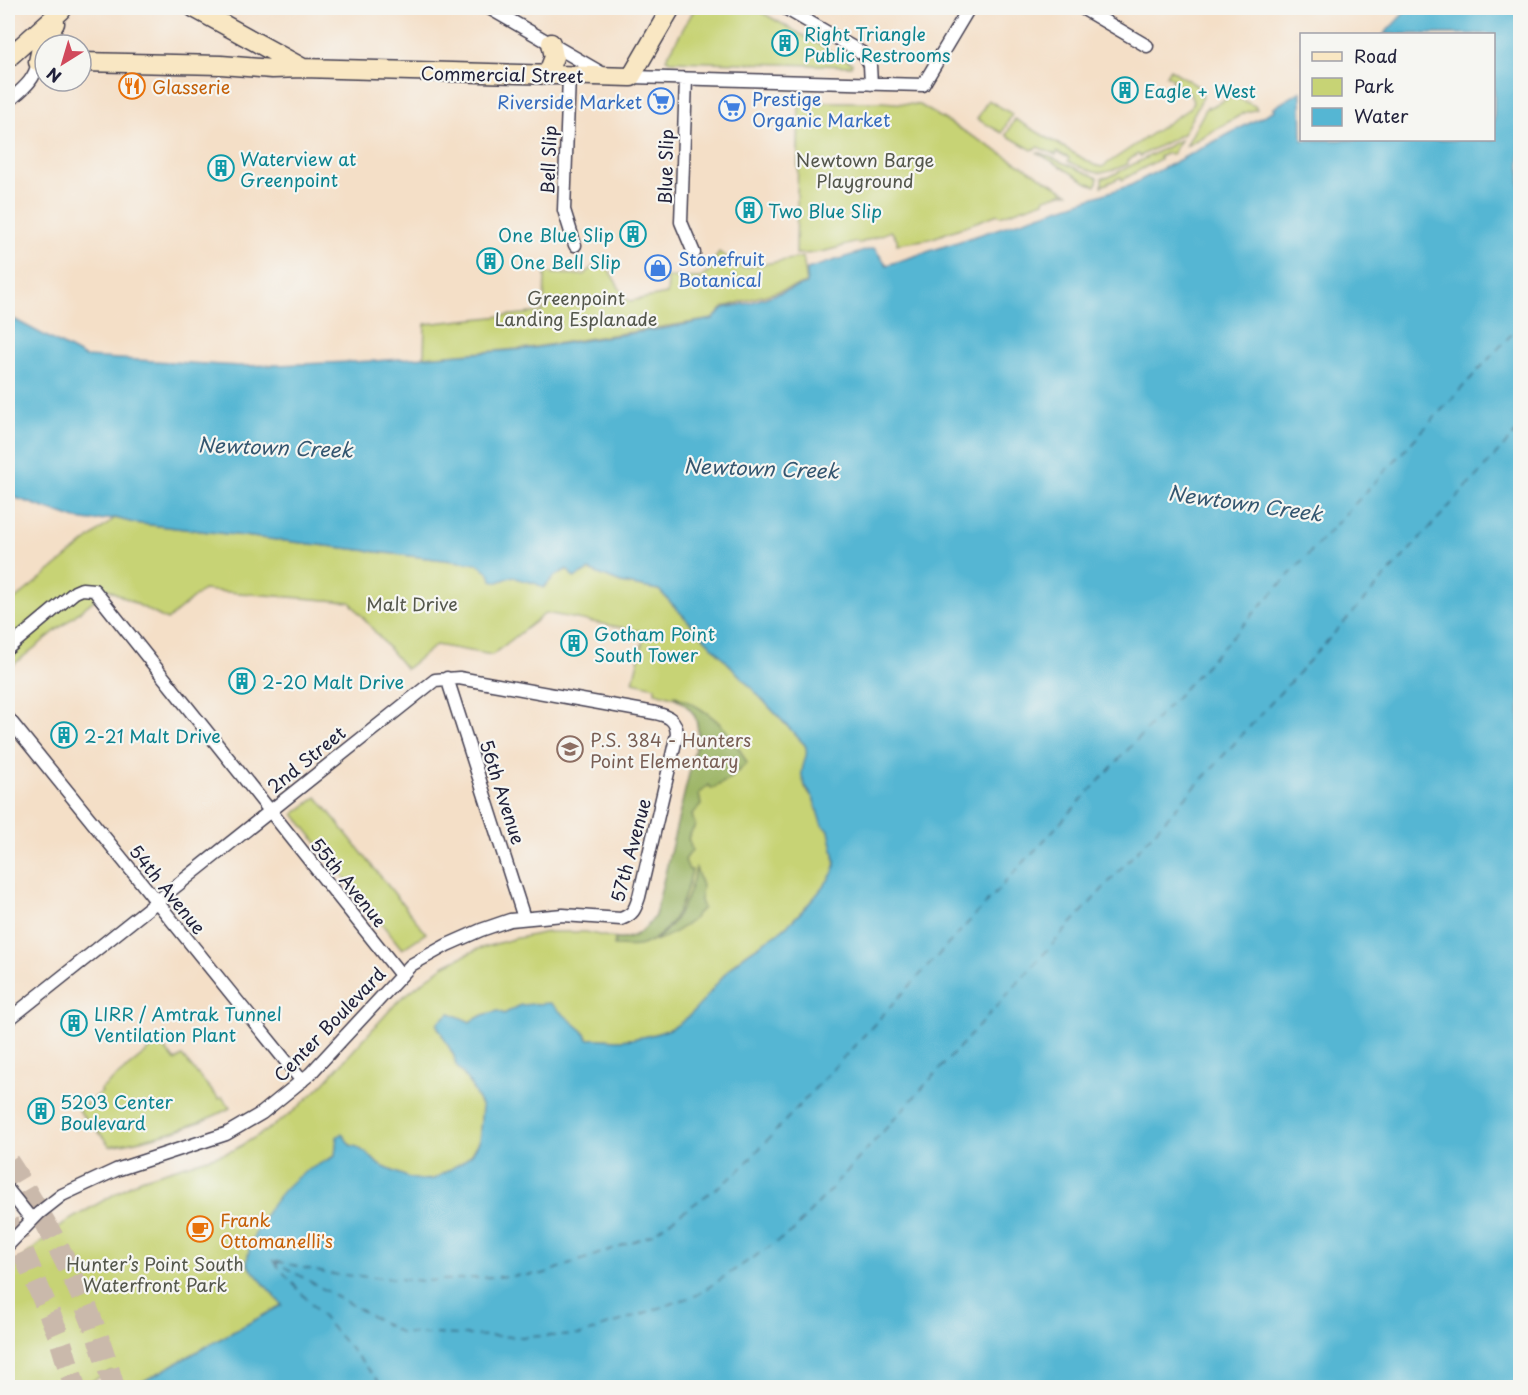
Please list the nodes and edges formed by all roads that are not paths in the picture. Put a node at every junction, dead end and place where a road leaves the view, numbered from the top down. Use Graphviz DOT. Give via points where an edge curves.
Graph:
graph roads {
  1 [pos="194,8"];
  2 [pos="489,8"];
  3 [pos="671,8"];
  4 [pos="785,8"];
  5 [pos="969,8"];
  6 [pos="1082,8"];
  7 [pos="63,9"];
  8 [pos="236,32"];
  9 [pos="551,43"];
  10 [pos="1148,45"];
  11 [pos="25,62"];
  12 [pos="93,62"];
  13 [pos="227,65"];
  14 [pos="303,68"];
  15 [pos="547,75"];
  16 [pos="569,76"];
  17 [pos="609,77"];
  18 [pos="631,78"];
  19 [pos="686,79"];
  20 [pos="871,84"];
  21 [pos="8,102"];
  22 [pos="575,244"];
  23 [pos="694,253"];
  24 [pos="8,648"];
  25 [pos="447,678"];
  26 [pos="8,718"];
  27 [pos="270,811"];
  28 [pos="155,902"];
  29 [pos="631,915"];
  30 [pos="524,918"];
  31 [pos="401,975"];
  32 [pos="8,1020"];
  33 [pos="302,1081"];
  34 [pos="8,1190"];
  35 [pos="32,1220"];
  36 [pos="8,1245"];
  1 -- 8 [label="street"];
  2 -- 9 [label="street"];
  3 -- 18 [label="street"];
  4 -- 20 [label="street" via="864,54 870,65"];
  5 -- 20 [label="street, Commercial Street" via="923,85"];
  6 -- 10 [label="street"];
  7 -- 11 [label="street"];
  7 -- 11 [label="street" via="41,48"];
  8 -- 13 [label="street" via="239,53"];
  8 -- 14 [label="street"];
  9 -- 15 [label="street" via="554,57"];
  9 -- 17 [label="street"];
  11 -- 21 [label="street" via="33,79"];
  12 -- 13 [label="street, Commercial Street"];
  13 -- 14 [label="street, Commercial Street"];
  14 -- 15 [label="street, Commercial Street"];
  15 -- 16 [label="street, Commercial Street"];
  16 -- 17 [label="street, Commercial Street"];
  16 -- 22 [label="street, Bell Slip" via="564,210"];
  17 -- 18 [label="street, Commercial Street"];
  18 -- 19 [label="street, Commercial Street"];
  19 -- 20 [label="street, Commercial Street"];
  19 -- 23 [label="street, Blue Slip" via="681,222"];
  24 -- 27 [label="street" via="75,592 94,590"];
  25 -- 27 [label="street, 2nd Street" via="433,681"];
  25 -- 29 [label="street, 57th Avenue" via="672,718 677,734 639,897"];
  25 -- 30 [label="street, 56th Avenue"];
  26 -- 28 [label="street, 54th Avenue"];
  27 -- 28 [label="street, 2nd Street"];
  27 -- 31 [label="street, 55th Avenue"];
  28 -- 32 [label="street, 2nd Street"];
  28 -- 33 [label="street, 54th Avenue"];
  29 -- 30 [label="street, Center Boulevard" via="621,919 563,915"];
  30 -- 31 [label="street, Center Boulevard" via="447,945"];
  31 -- 33 [label="street, Center Boulevard"];
  33 -- 35 [label="street, Center Boulevard" via="262,1113 226,1134 94,1179 54,1200"];
  34 -- 35 [label="street"];
  35 -- 36 [label="street, Center Boulevard"];
}
